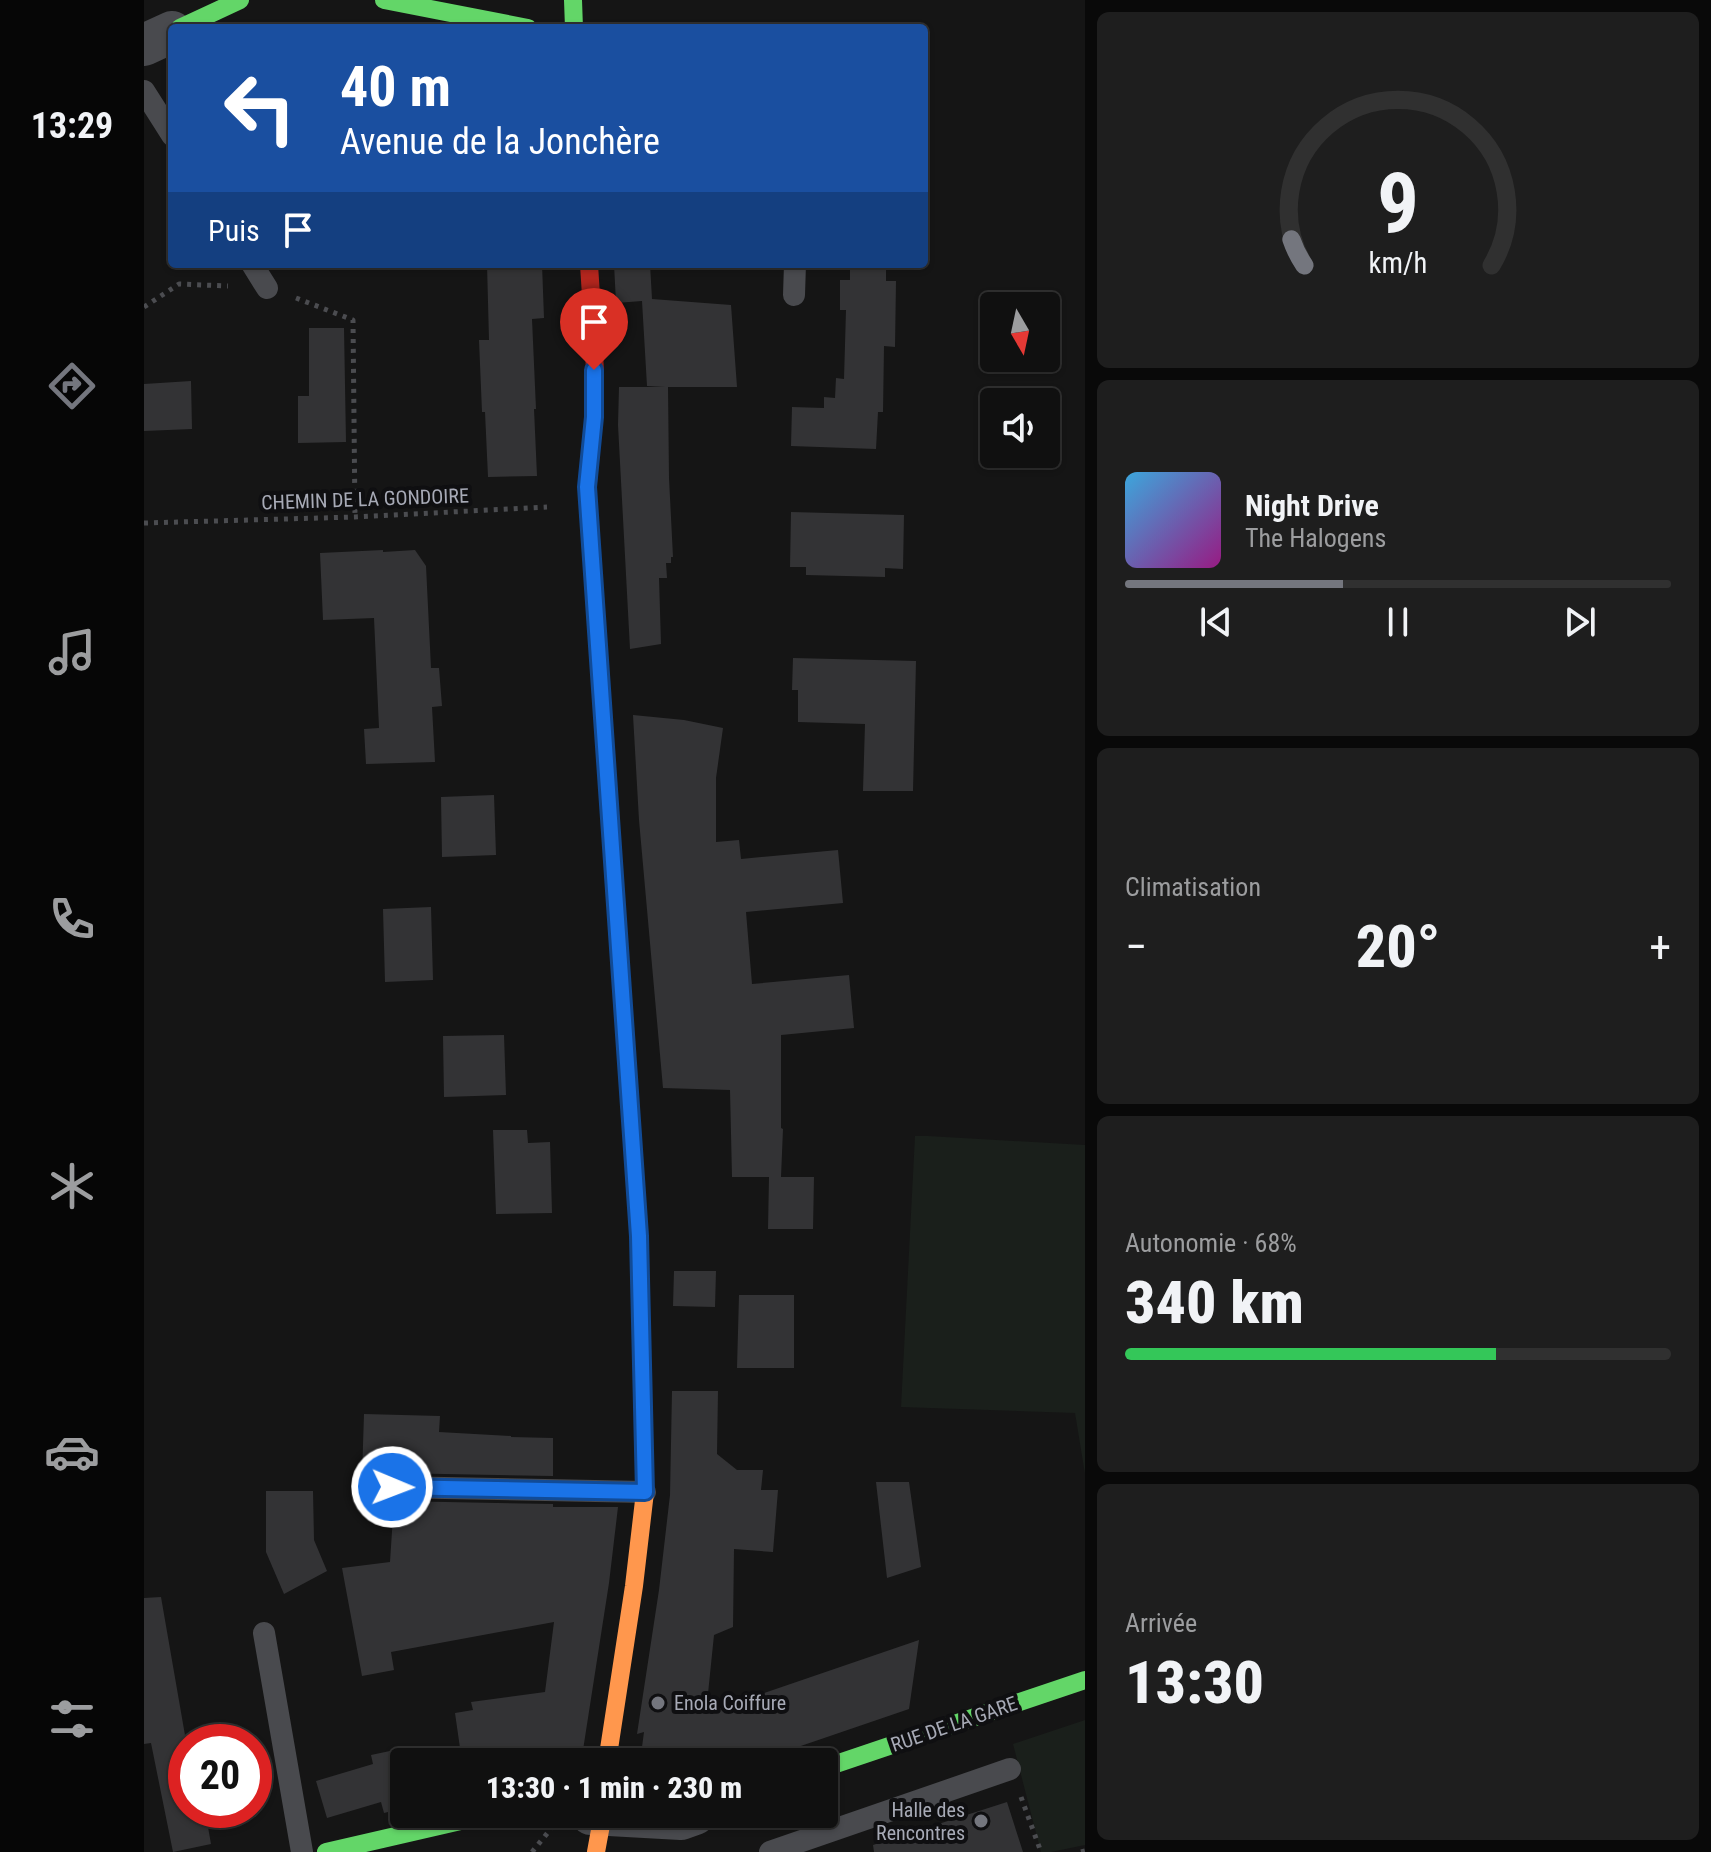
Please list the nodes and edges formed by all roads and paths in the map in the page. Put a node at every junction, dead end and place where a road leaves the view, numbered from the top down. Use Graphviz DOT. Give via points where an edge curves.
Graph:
graph roads {
  1 [pos="240,0"];
  2 [pos="384,0"];
  3 [pos="573,0"];
  4 [pos="189,24"];
  5 [pos="507,24"];
  6 [pos="574,24"];
  7 [pos="168,34"];
  8 [pos="144,45"];
  9 [pos="144,91"];
  10 [pos="168,129"];
  11 [pos="254,268"];
  12 [pos="589,268"];
  13 [pos="795,268"];
  14 [pos="267,288"];
  15 [pos="794,295"];
  16 [pos="144,307"];
  17 [pos="588,505"];
  18 [pos="355,517"];
  19 [pos="144,523"];
  20 [pos="392,1487"];
  21 [pos="645,1492"];
  22 [pos="264,1633"];
  23 [pos="1085,1680"];
  24 [pos="609,1748"];
  25 [pos="838,1763"];
  26 [pos="1010,1769"];
  27 [pos="430,1828"];
  28 [pos="562,1828"];
  29 [pos="600,1828"];
  30 [pos="302,1852"];
  31 [pos="326,1852"];
  32 [pos="532,1852"];
  33 [pos="596,1852"];
  34 [pos="770,1852"];
  35 [pos="1041,1852"];
  1 -- 4 [label="main road"];
  2 -- 5 [label="main road"];
  3 -- 6 [label="main road"];
  7 -- 8 [label="street"];
  9 -- 10 [label="lane"];
  11 -- 14 [label="lane"];
  12 -- 17 [label="main road" via="594,417"];
  13 -- 15 [label="lane"];
  14 -- 16 [label="path" via="179,284"];
  14 -- 18 [label="path" via="353,320"];
  17 -- 18 [label="path, CHEMIN DE LA GONDOIRE"];
  17 -- 21 [label="main road" via="639,1236"];
  18 -- 19 [label="path, CHEMIN DE LA GONDOIRE"];
  20 -- 21 [label="lane"];
  21 -- 24 [label="main road"];
  22 -- 30 [label="lane"];
  23 -- 25 [label="main road, RUE DE LA GARE"];
  26 -- 34 [label="lane"];
  26 -- 35 [label="path"];
  27 -- 31 [label="main road"];
  28 -- 32 [label="path"];
  29 -- 33 [label="main road"];
}
